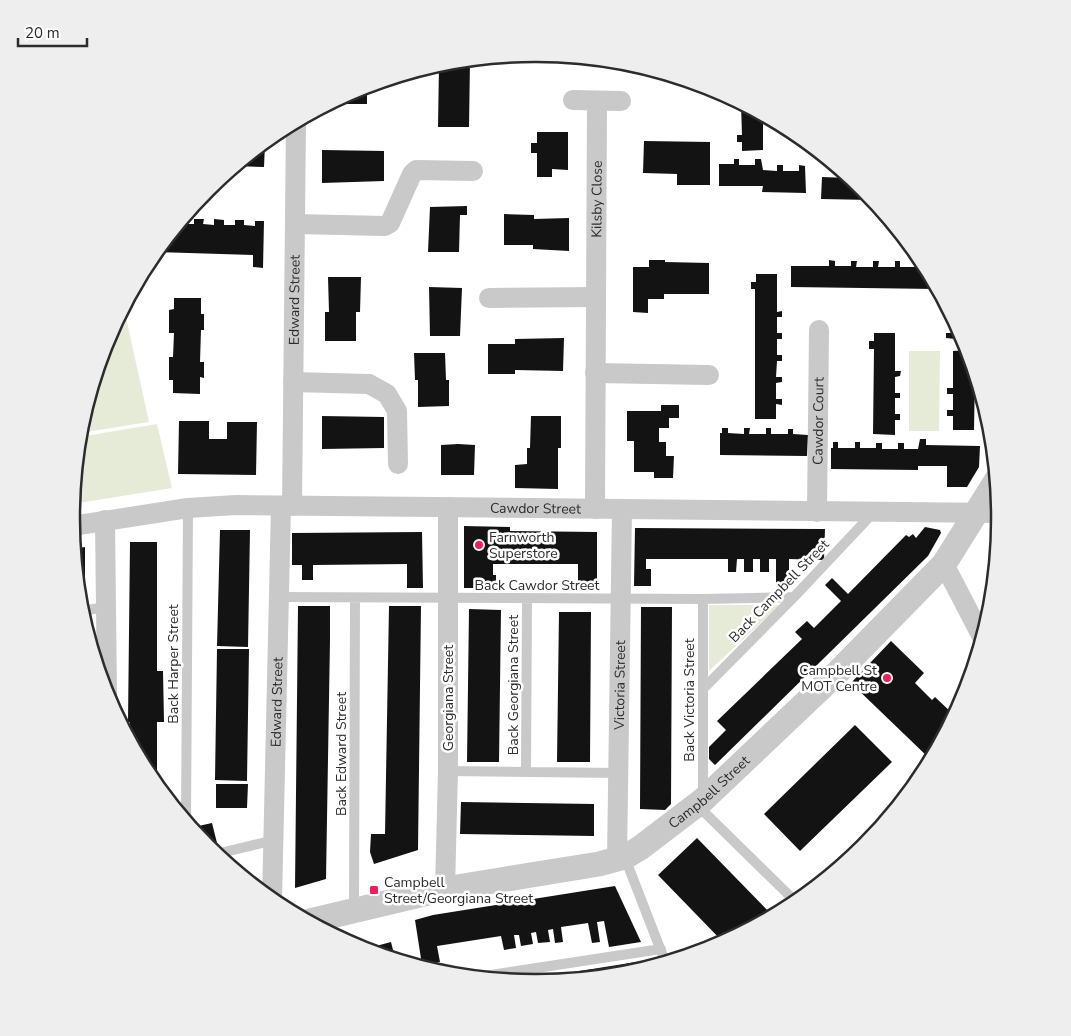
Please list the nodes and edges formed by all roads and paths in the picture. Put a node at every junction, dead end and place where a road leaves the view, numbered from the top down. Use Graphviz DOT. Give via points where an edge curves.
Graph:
graph roads {
  1 [pos="573,100"];
  2 [pos="597,101"];
  3 [pos="621,101"];
  4 [pos="296,131"];
  5 [pos="473,171"];
  6 [pos="294,224"];
  7 [pos="596,297"];
  8 [pos="489,298"];
  9 [pos="819,330"];
  10 [pos="595,374"];
  11 [pos="709,375"];
  12 [pos="293,382"];
  13 [pos="398,464"];
  14 [pos="286,506"];
  15 [pos="448,507"];
  16 [pos="188,508"];
  17 [pos="594,509"];
  18 [pos="622,509"];
  19 [pos="817,512"];
  20 [pos="874,512"];
  21 [pos="988,513"];
  22 [pos="104,520"];
  23 [pos="80,524"];
  24 [pos="944,564"];
  25 [pos="794,597"];
  26 [pos="279,598"];
  27 [pos="355,598"];
  28 [pos="448,598"];
  29 [pos="527,598"];
  30 [pos="622,599"];
  31 [pos="703,599"];
  32 [pos="106,607"];
  33 [pos="90,610"];
  34 [pos="977,627"];
  35 [pos="107,671"];
  36 [pos="703,689"];
  37 [pos="448,771"];
  38 [pos="526,772"];
  39 [pos="619,773"];
  40 [pos="700,802"];
  41 [pos="186,810"];
  42 [pos="275,840"];
  43 [pos="226,852"];
  44 [pos="620,858"];
  45 [pos="445,889"];
  46 [pos="273,890"];
  47 [pos="790,896"];
  48 [pos="354,911"];
  49 [pos="321,919"];
  50 [pos="660,949"];
  51 [pos="662,955"];
  52 [pos="505,973"];
  1 -- 2 [label="street"];
  2 -- 3 [label="street"];
  2 -- 7 [label="street, Kilsby Close"];
  4 -- 6 [label="street, Edward Street"];
  5 -- 6 [label="street" via="416,170 390,223 385,226"];
  6 -- 12 [label="street, Edward Street"];
  7 -- 8 [label="street"];
  7 -- 10 [label="street, Kilsby Close"];
  9 -- 19 [label="street, Cawdor Court"];
  10 -- 11 [label="street"];
  10 -- 17 [label="street, Kilsby Close"];
  12 -- 13 [label="street" via="369,384 388,394 397,411"];
  12 -- 14 [label="street, Edward Street"];
  14 -- 15 [label="street, Cawdor Street"];
  14 -- 16 [label="street, Cawdor Street"];
  14 -- 26 [label="street, Edward Street"];
  15 -- 17 [label="street, Cawdor Street"];
  15 -- 28 [label="street, Georgiana Street"];
  16 -- 22 [label="street, Cawdor Street"];
  16 -- 41 [label="lane, Back Harper Street"];
  17 -- 18 [label="street, Cawdor Street"];
  18 -- 19 [label="street, Cawdor Street"];
  18 -- 30 [label="street, Victoria Street"];
  19 -- 20 [label="street, Cawdor Street"];
  20 -- 21 [label="street, Cawdor Street"];
  20 -- 25 [label="lane, Back Campbell Street"];
  21 -- 24 [label="street, Campbell Street"];
  22 -- 23 [label="street, Cawdor Street"];
  22 -- 32 [label="street"];
  24 -- 34 [label="street"];
  24 -- 40 [label="street, Campbell Street" via="838,672"];
  25 -- 31 [label="lane, Back Cawdor Street"];
  25 -- 36 [label="lane, Back Campbell Street"];
  26 -- 27 [label="lane, Back Cawdor Street"];
  26 -- 42 [label="street, Edward Street"];
  27 -- 28 [label="lane, Back Cawdor Street"];
  27 -- 48 [label="lane, Back Edward Street"];
  28 -- 29 [label="lane, Back Cawdor Street"];
  28 -- 37 [label="street, Georgiana Street"];
  29 -- 30 [label="lane, Back Cawdor Street"];
  29 -- 38 [label="lane, Back Georgiana Street"];
  30 -- 31 [label="lane, Back Cawdor Street"];
  30 -- 39 [label="street, Victoria Street"];
  31 -- 36 [label="lane, Back Victoria Street"];
  32 -- 33 [label="lane"];
  32 -- 35 [label="street"];
  36 -- 40 [label="lane, Back Victoria Street"];
  37 -- 38 [label="lane"];
  37 -- 45 [label="street, Georgiana Street"];
  38 -- 39 [label="lane"];
  39 -- 44 [label="street, Victoria Street"];
  40 -- 44 [label="street, Campbell Street" via="640,848"];
  40 -- 47 [label="lane"];
  42 -- 43 [label="lane"];
  42 -- 46 [label="street, Edward Street"];
  44 -- 45 [label="street, Campbell Street"];
  44 -- 50 [label="lane"];
  45 -- 48 [label="street, Campbell Street"];
  48 -- 49 [label="street, Campbell Street"];
  50 -- 51 [label="lane"];
  50 -- 52 [label="lane"];
}
